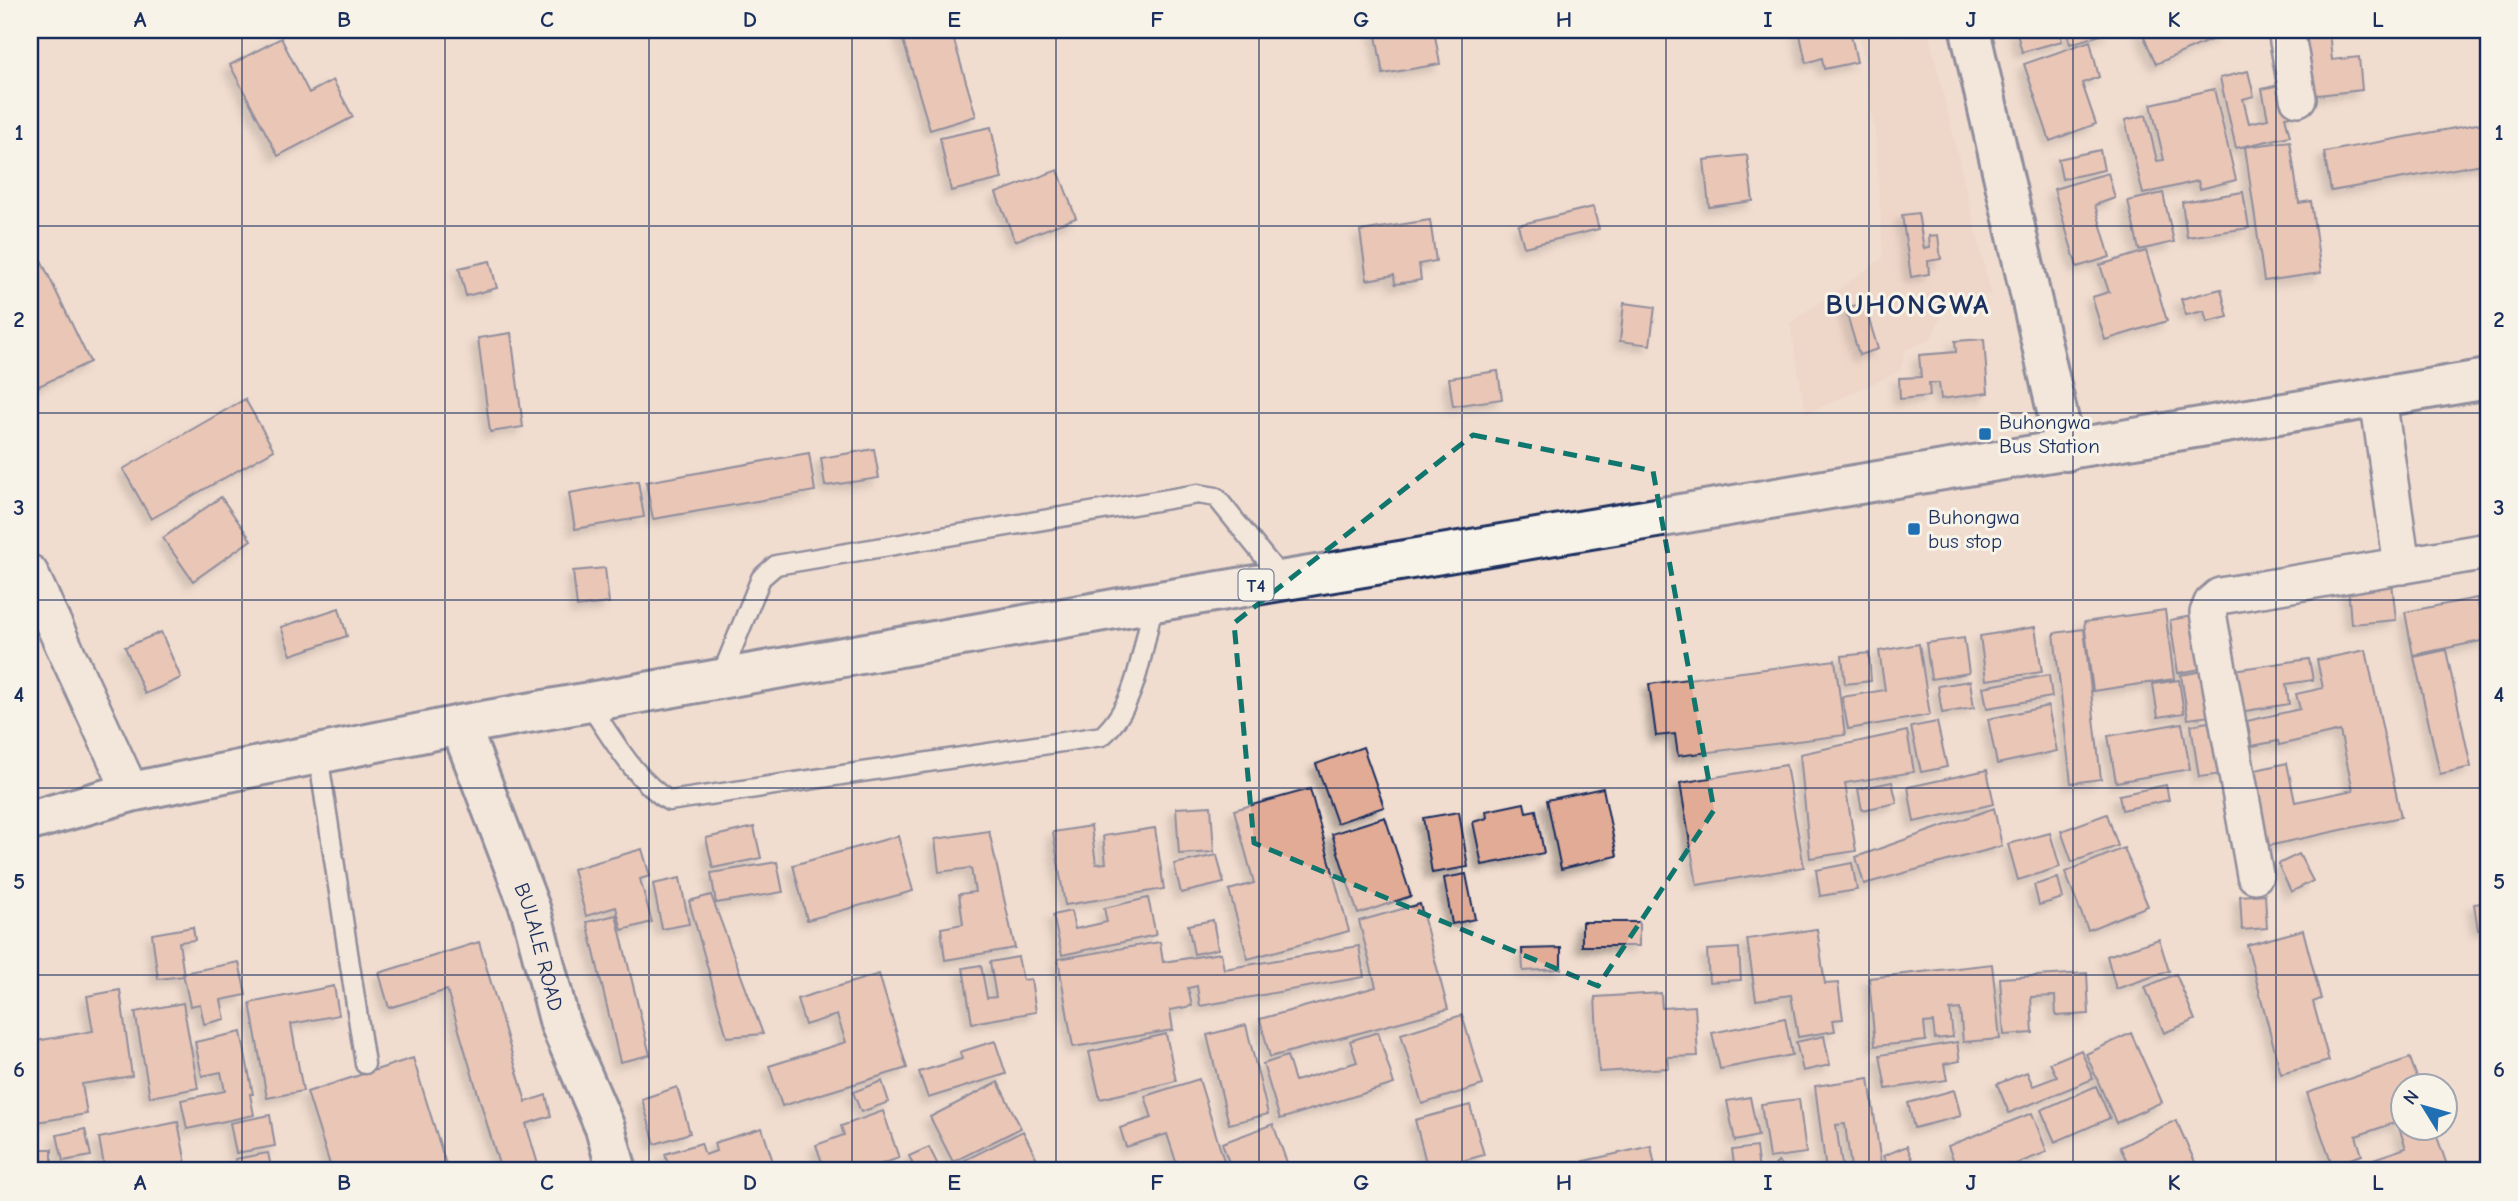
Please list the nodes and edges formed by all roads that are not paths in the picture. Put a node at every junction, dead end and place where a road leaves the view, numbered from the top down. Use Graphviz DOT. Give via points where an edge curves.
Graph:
graph roads {
  1 [pos="1970,30"];
  2 [pos="2286,30"];
  3 [pos="2298,98"];
  4 [pos="2488,379"];
  5 [pos="2378,398"];
  6 [pos="2066,451"];
  7 [pos="2488,551"];
  8 [pos="2402,566"];
  9 [pos="30,573"];
  10 [pos="1283,580"];
  11 [pos="1154,602"];
  12 [pos="720,679"];
  13 [pos="587,703"];
  14 [pos="460,725"];
  15 [pos="318,754"];
  16 [pos="131,792"];
  17 [pos="30,821"];
  18 [pos="2255,875"];
  19 [pos="365,1065"];
  20 [pos="617,1171"];
  1 -- 6 [label="main road"];
  2 -- 3 [label="street"];
  4 -- 5 [label="main road, T4"];
  5 -- 6 [label="main road, T4"];
  5 -- 8 [label="street"];
  6 -- 10 [label="main road, T4"];
  7 -- 8 [label="street"];
  8 -- 18 [label="street" via="2220,596 2207,613"];
  9 -- 16 [label="street"];
  10 -- 11 [label="main road, T4"];
  10 -- 12 [label="lane" via="1216,497 1198,494 790,562 776,565 761,578"];
  11 -- 12 [label="main road, T4"];
  11 -- 13 [label="lane" via="1128,702 1115,724 1101,736 668,801 641,778"];
  12 -- 13 [label="main road, T4"];
  13 -- 14 [label="main road, T4"];
  14 -- 15 [label="main road, T4"];
  14 -- 20 [label="main road, BULALE ROAD" via="531,911 560,1024 605,1128"];
  15 -- 16 [label="main road, T4"];
  15 -- 19 [label="lane"];
  16 -- 17 [label="main road, T4"];
}
